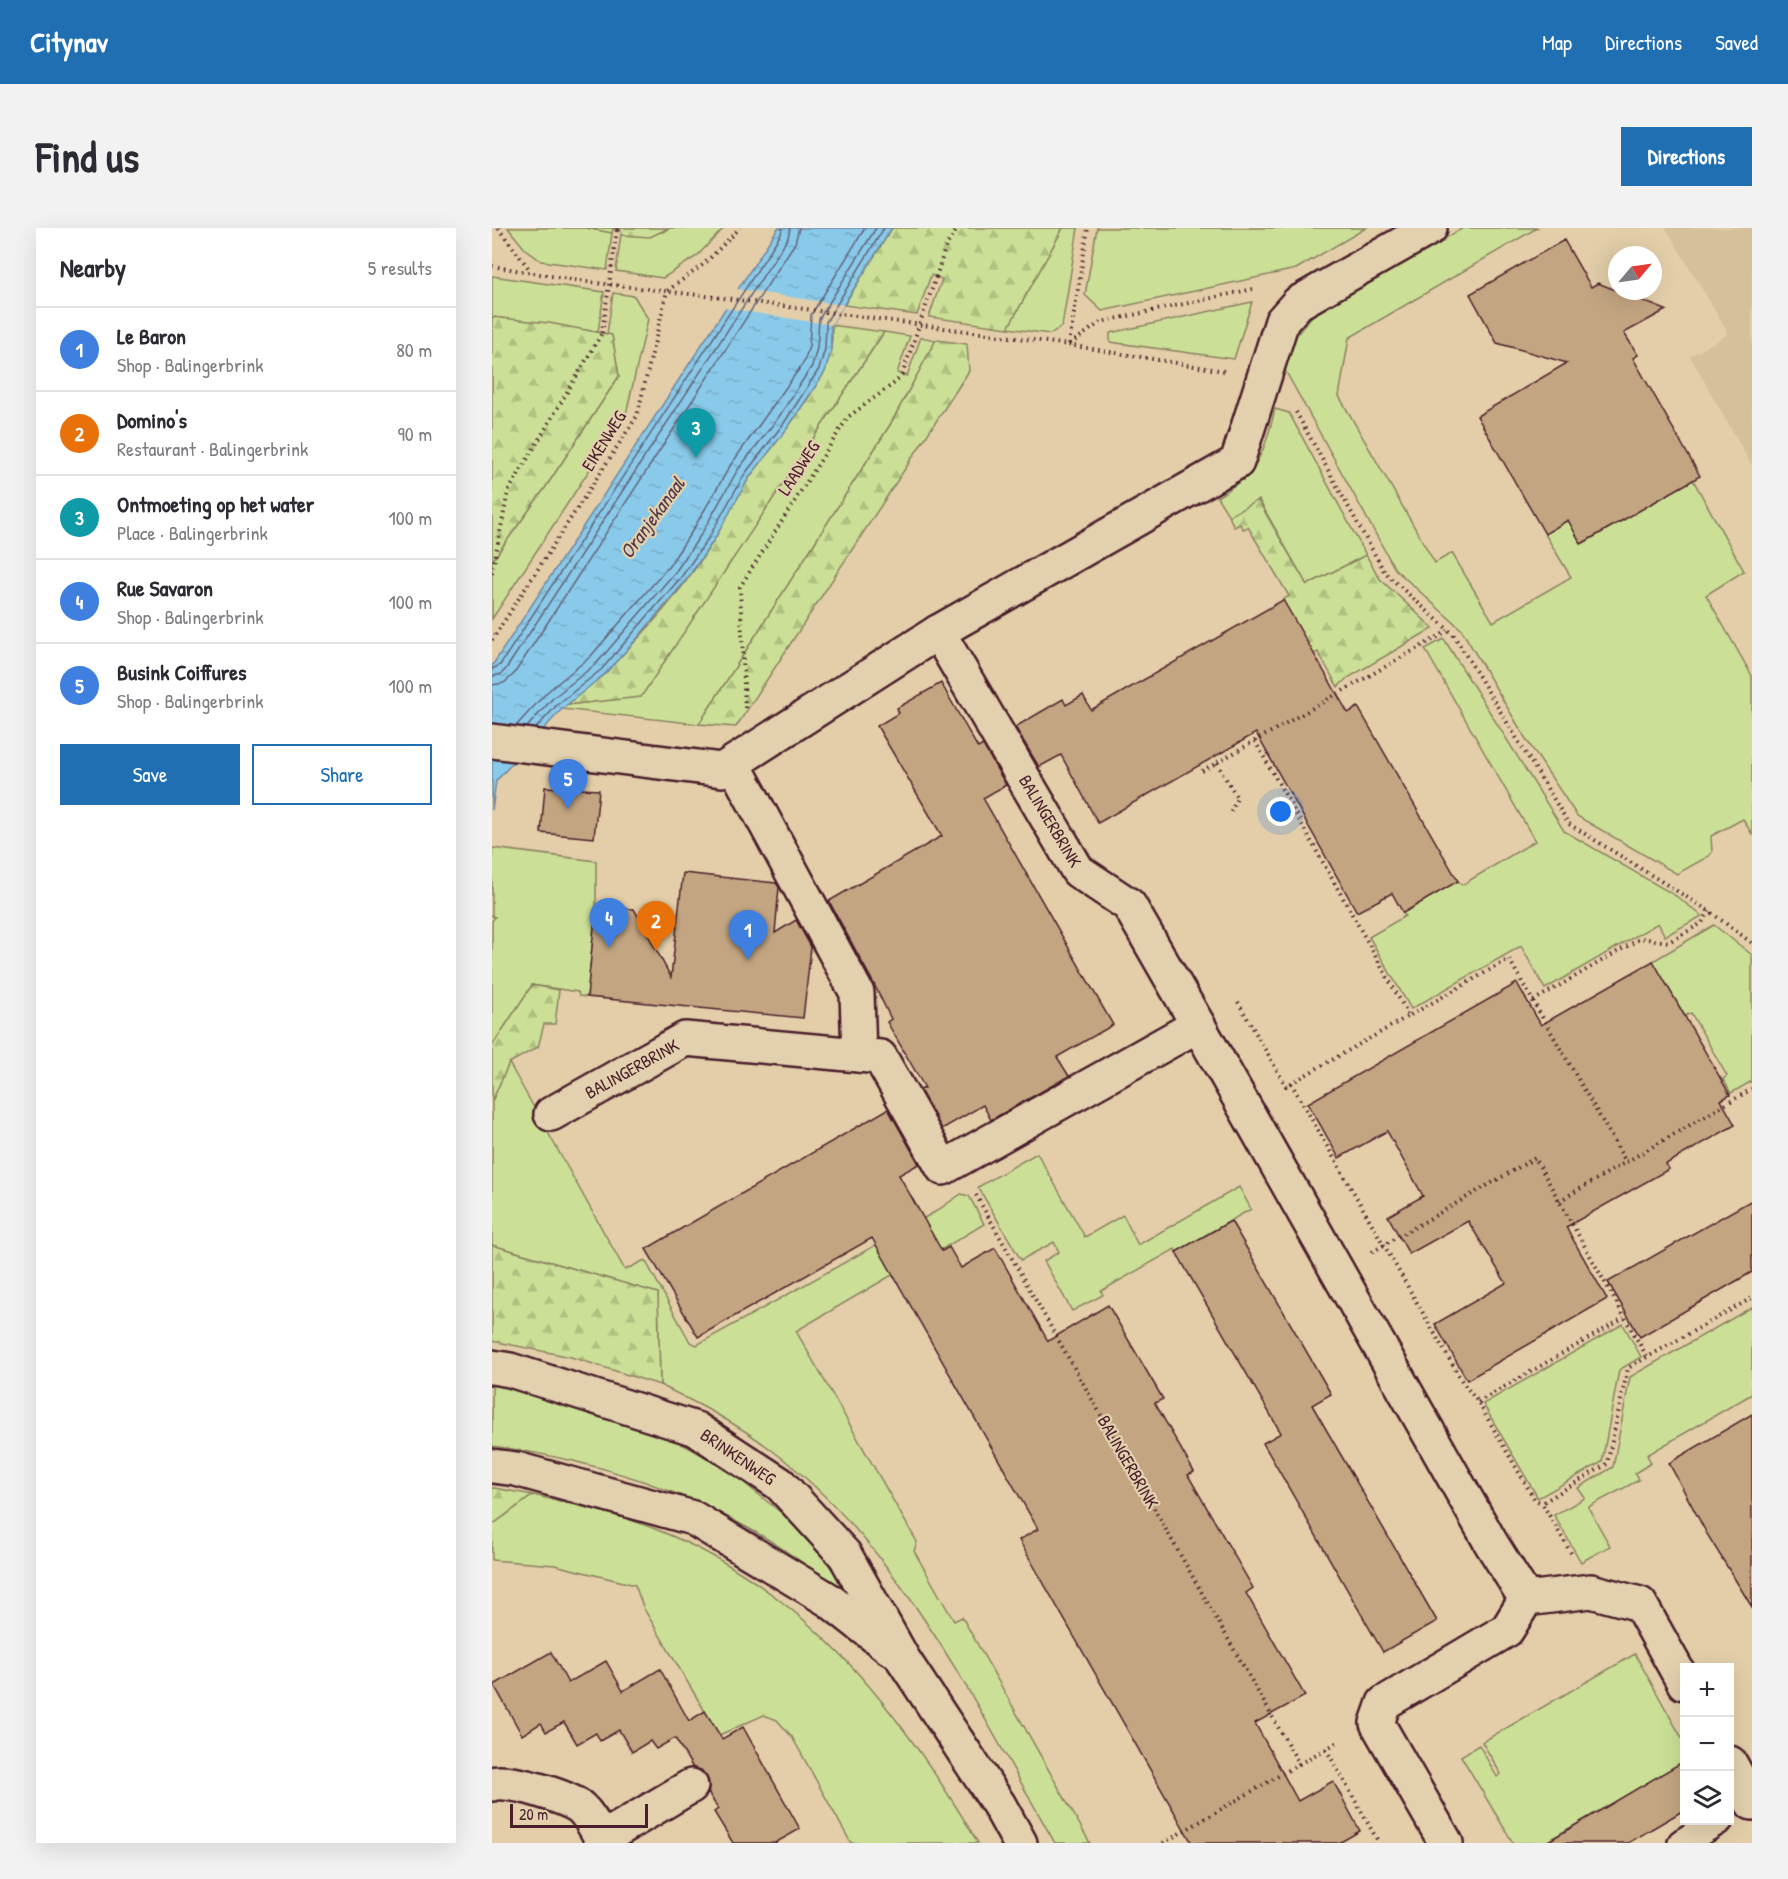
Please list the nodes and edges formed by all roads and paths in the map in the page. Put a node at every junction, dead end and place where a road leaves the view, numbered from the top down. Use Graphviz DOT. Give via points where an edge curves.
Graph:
graph roads {
  1 [pos="498,228"];
  2 [pos="740,228"];
  3 [pos="958,228"];
  4 [pos="1088,228"];
  5 [pos="1430,228"];
  6 [pos="618,229"];
  7 [pos="492,266"];
  8 [pos="531,271"];
  9 [pos="667,291"];
  10 [pos="1298,303"];
  11 [pos="1069,345"];
  12 [pos="1263,377"];
  13 [pos="492,573"];
  14 [pos="1448,631"];
  15 [pos="938,632"];
  16 [pos="492,640"];
  17 [pos="492,741"];
  18 [pos="1255,741"];
  19 [pos="744,756"];
  20 [pos="1217,763"];
  21 [pos="1202,771"];
  22 [pos="1230,814"];
  23 [pos="1709,911"];
  24 [pos="1752,943"];
  25 [pos="1533,1000"];
  26 [pos="1238,1002"];
  27 [pos="1409,1016"];
  28 [pos="1198,1025"];
  29 [pos="859,1055"];
  30 [pos="1291,1083"];
  31 [pos="1752,1089"];
  32 [pos="551,1113"];
  33 [pos="958,1160"];
  34 [pos="1626,1162"];
  35 [pos="1559,1201"];
  36 [pos="1384,1245"];
  37 [pos="1337,1272"];
  38 [pos="1752,1298"];
  39 [pos="1624,1318"];
  40 [pos="1647,1357"];
  41 [pos="492,1367"];
  42 [pos="1478,1402"];
  43 [pos="492,1466"];
  44 [pos="1542,1503"];
  45 [pos="1591,1591"];
  46 [pos="1526,1599"];
  47 [pos="903,1659"];
  48 [pos="1680,1676"];
  49 [pos="1377,1722"];
  50 [pos="1326,1749"];
  51 [pos="1299,1764"];
  52 [pos="1734,1770"];
  53 [pos="492,1784"];
  54 [pos="691,1786"];
  55 [pos="1752,1802"];
  56 [pos="1734,1812"];
  57 [pos="1712,1825"];
  58 [pos="603,1841"];
  59 [pos="1020,1843"];
  60 [pos="1163,1843"];
  61 [pos="1379,1843"];
  62 [pos="1446,1843"];
  63 [pos="1682,1843"];
  1 -- 8 [label="path"];
  2 -- 9 [label="path" via="704,264"];
  3 -- 19 [label="path, LAADWEG, bridge" via="946,246 902,375 848,417 740,587"];
  4 -- 11 [label="path"];
  5 -- 10 [label="street"];
  6 -- 13 [label="path, bridge" via="602,333 508,492"];
  7 -- 8 [label="path"];
  8 -- 9 [label="path"];
  9 -- 11 [label="path"];
  9 -- 16 [label="path, EIKENWEG" via="637,416"];
  10 -- 11 [label="path" via="1285,282 1101,322"];
  10 -- 12 [label="street" via="1282,321"];
  11 -- 12 [label="path"];
  12 -- 14 [label="path" via="1289,399 1384,573"];
  12 -- 15 [label="street" via="1237,462"];
  14 -- 18 [label="path"];
  14 -- 23 [label="path" via="1569,824"];
  15 -- 19 [label="street"];
  15 -- 28 [label="street, BALINGERBRINK" via="1078,871 1128,905"];
  17 -- 19 [label="street" via="722,770"];
  18 -- 20 [label="path"];
  18 -- 27 [label="path"];
  19 -- 29 [label="street" via="857,993"];
  20 -- 21 [label="path"];
  20 -- 22 [label="path" via="1237,798"];
  23 -- 24 [label="path"];
  23 -- 25 [label="path" via="1702,923 1669,942 1641,938"];
  25 -- 27 [label="path" via="1509,959"];
  25 -- 34 [label="path"];
  26 -- 30 [label="path" via="1286,1086"];
  27 -- 30 [label="path"];
  28 -- 33 [label="street"];
  28 -- 37 [label="street, BALINGERBRINK"];
  29 -- 32 [label="street, BALINGERBRINK" via="685,1040"];
  29 -- 33 [label="street, BALINGERBRINK" via="880,1057 943,1168"];
  30 -- 36 [label="path"];
  31 -- 34 [label="path"];
  33 -- 51 [label="path, BALINGERBRINK"];
  34 -- 35 [label="path"];
  35 -- 36 [label="path" via="1535,1158"];
  35 -- 39 [label="path"];
  36 -- 37 [label="path"];
  36 -- 42 [label="path" via="1463,1383"];
  37 -- 46 [label="street, BALINGERBRINK"];
  38 -- 40 [label="path"];
  39 -- 40 [label="path"];
  39 -- 42 [label="path"];
  40 -- 44 [label="path" via="1628,1368 1607,1464"];
  41 -- 47 [label="street, BRINKENWEG" via="696,1429 780,1484 845,1555"];
  42 -- 44 [label="path" via="1535,1500"];
  43 -- 47 [label="street, BRINKENWEG" via="516,1468 693,1518 829,1600"];
  44 -- 45 [label="path"];
  45 -- 46 [label="street"];
  45 -- 48 [label="street" via="1640,1604"];
  46 -- 49 [label="street" via="1507,1630 1384,1703"];
  47 -- 59 [label="street, BRINKENWEG"];
  49 -- 50 [label="path"];
  49 -- 62 [label="street"];
  50 -- 51 [label="path"];
  50 -- 61 [label="path"];
  51 -- 60 [label="path"];
  52 -- 55 [label="street"];
  53 -- 58 [label="street" via="505,1781 576,1804"];
  54 -- 58 [label="street"];
  55 -- 56 [label="lane"];
  57 -- 63 [label="lane"];
}
